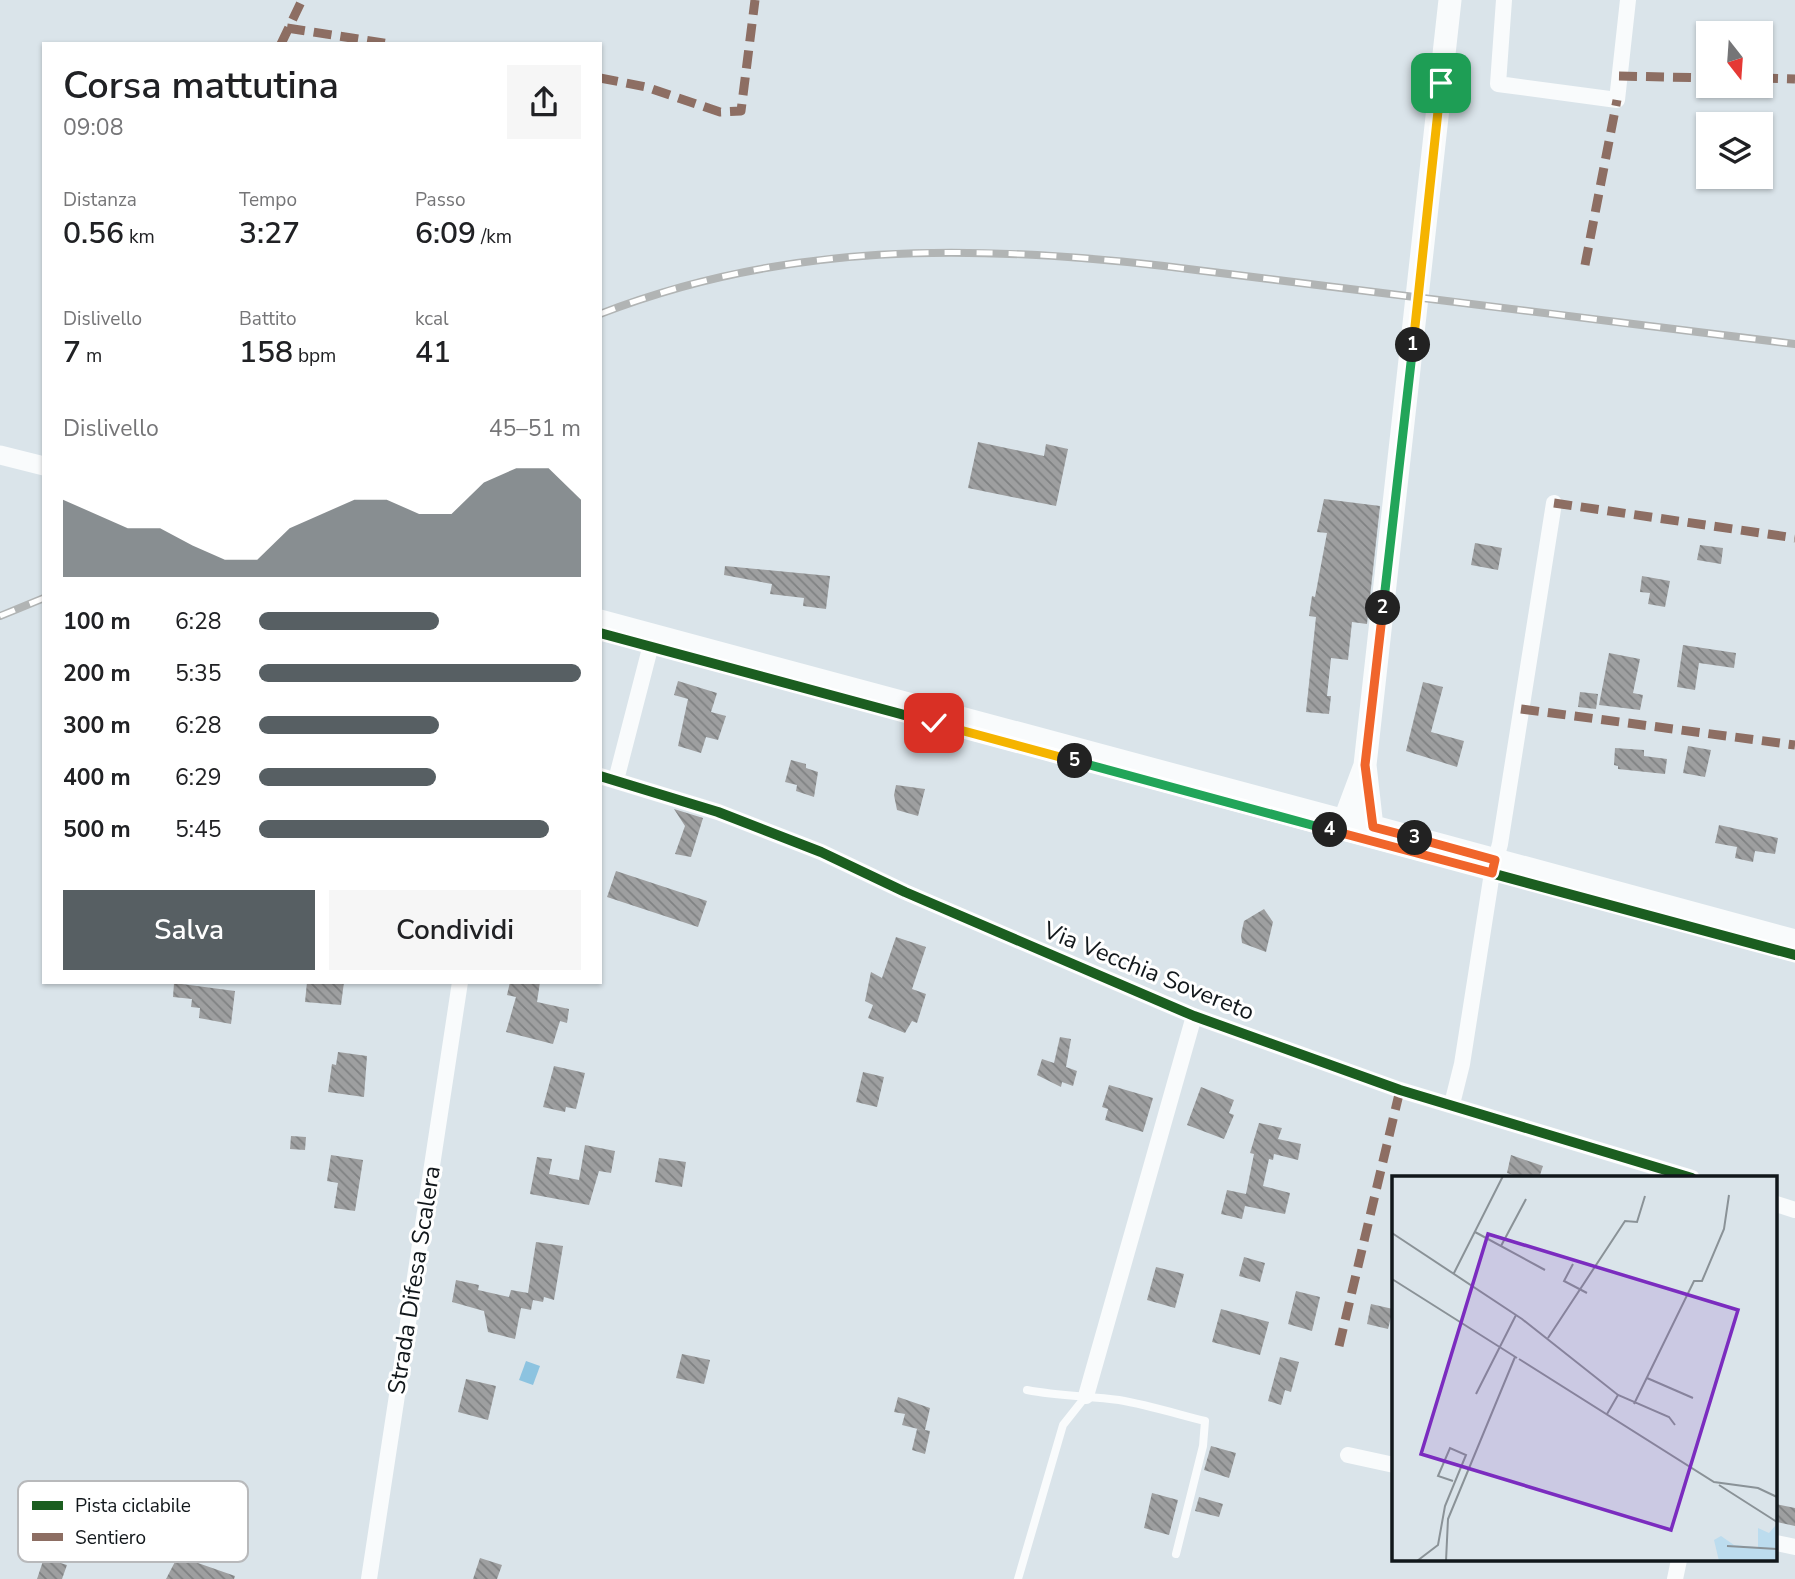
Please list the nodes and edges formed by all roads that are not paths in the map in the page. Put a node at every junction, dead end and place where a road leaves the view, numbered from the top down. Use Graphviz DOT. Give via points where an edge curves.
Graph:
graph roads {
  1 [pos="1450,0"];
  2 [pos="1504,0"];
  3 [pos="1628,0"];
  4 [pos="0,455"];
  5 [pos="42,466"];
  6 [pos="1553,503"];
  7 [pos="602,620"];
  8 [pos="654,633"];
  9 [pos="1365,765"];
  10 [pos="608,778"];
  11 [pos="1345,819"];
  12 [pos="1373,827"];
  13 [pos="1495,860"];
  14 [pos="1795,941"];
  15 [pos="460,984"];
  16 [pos="1194,1016"];
  17 [pos="1452,1104"];
  18 [pos="1686,1176"];
  19 [pos="1778,1205"];
  20 [pos="1795,1210"];
  21 [pos="1027,1390"];
  22 [pos="1086,1396"];
  23 [pos="1349,1455"];
  24 [pos="1392,1465"];
  25 [pos="1176,1554"];
  26 [pos="369,1579"];
  27 [pos="1018,1579"];
  1 -- 9 [label="main road"];
  2 -- 3 [label="street" via="1498,84 1617,100"];
  4 -- 5 [label="street"];
  6 -- 13 [label="street"];
  7 -- 8 [label="street"];
  8 -- 10 [label="street"];
  8 -- 11 [label="street"];
  9 -- 11 [label="main road"];
  9 -- 12 [label="main road"];
  10 -- 16 [label="street, Via Vecchia Sovereto" via="718,812 821,852"];
  11 -- 12 [label="main road"];
  12 -- 13 [label="main road"];
  13 -- 14 [label="main road"];
  13 -- 17 [label="street"];
  15 -- 26 [label="street, Strada Difesa Scalera"];
  16 -- 17 [label="street, Via Vecchia Sovereto" via="1400,1090"];
  16 -- 22 [label="street"];
  17 -- 18 [label="street, Via Vecchia Sovereto"];
  19 -- 20 [label="street"];
  21 -- 22 [label="lane"];
  22 -- 25 [label="lane" via="1205,1421"];
  22 -- 27 [label="lane" via="1063,1425"];
  23 -- 24 [label="street"];
}
